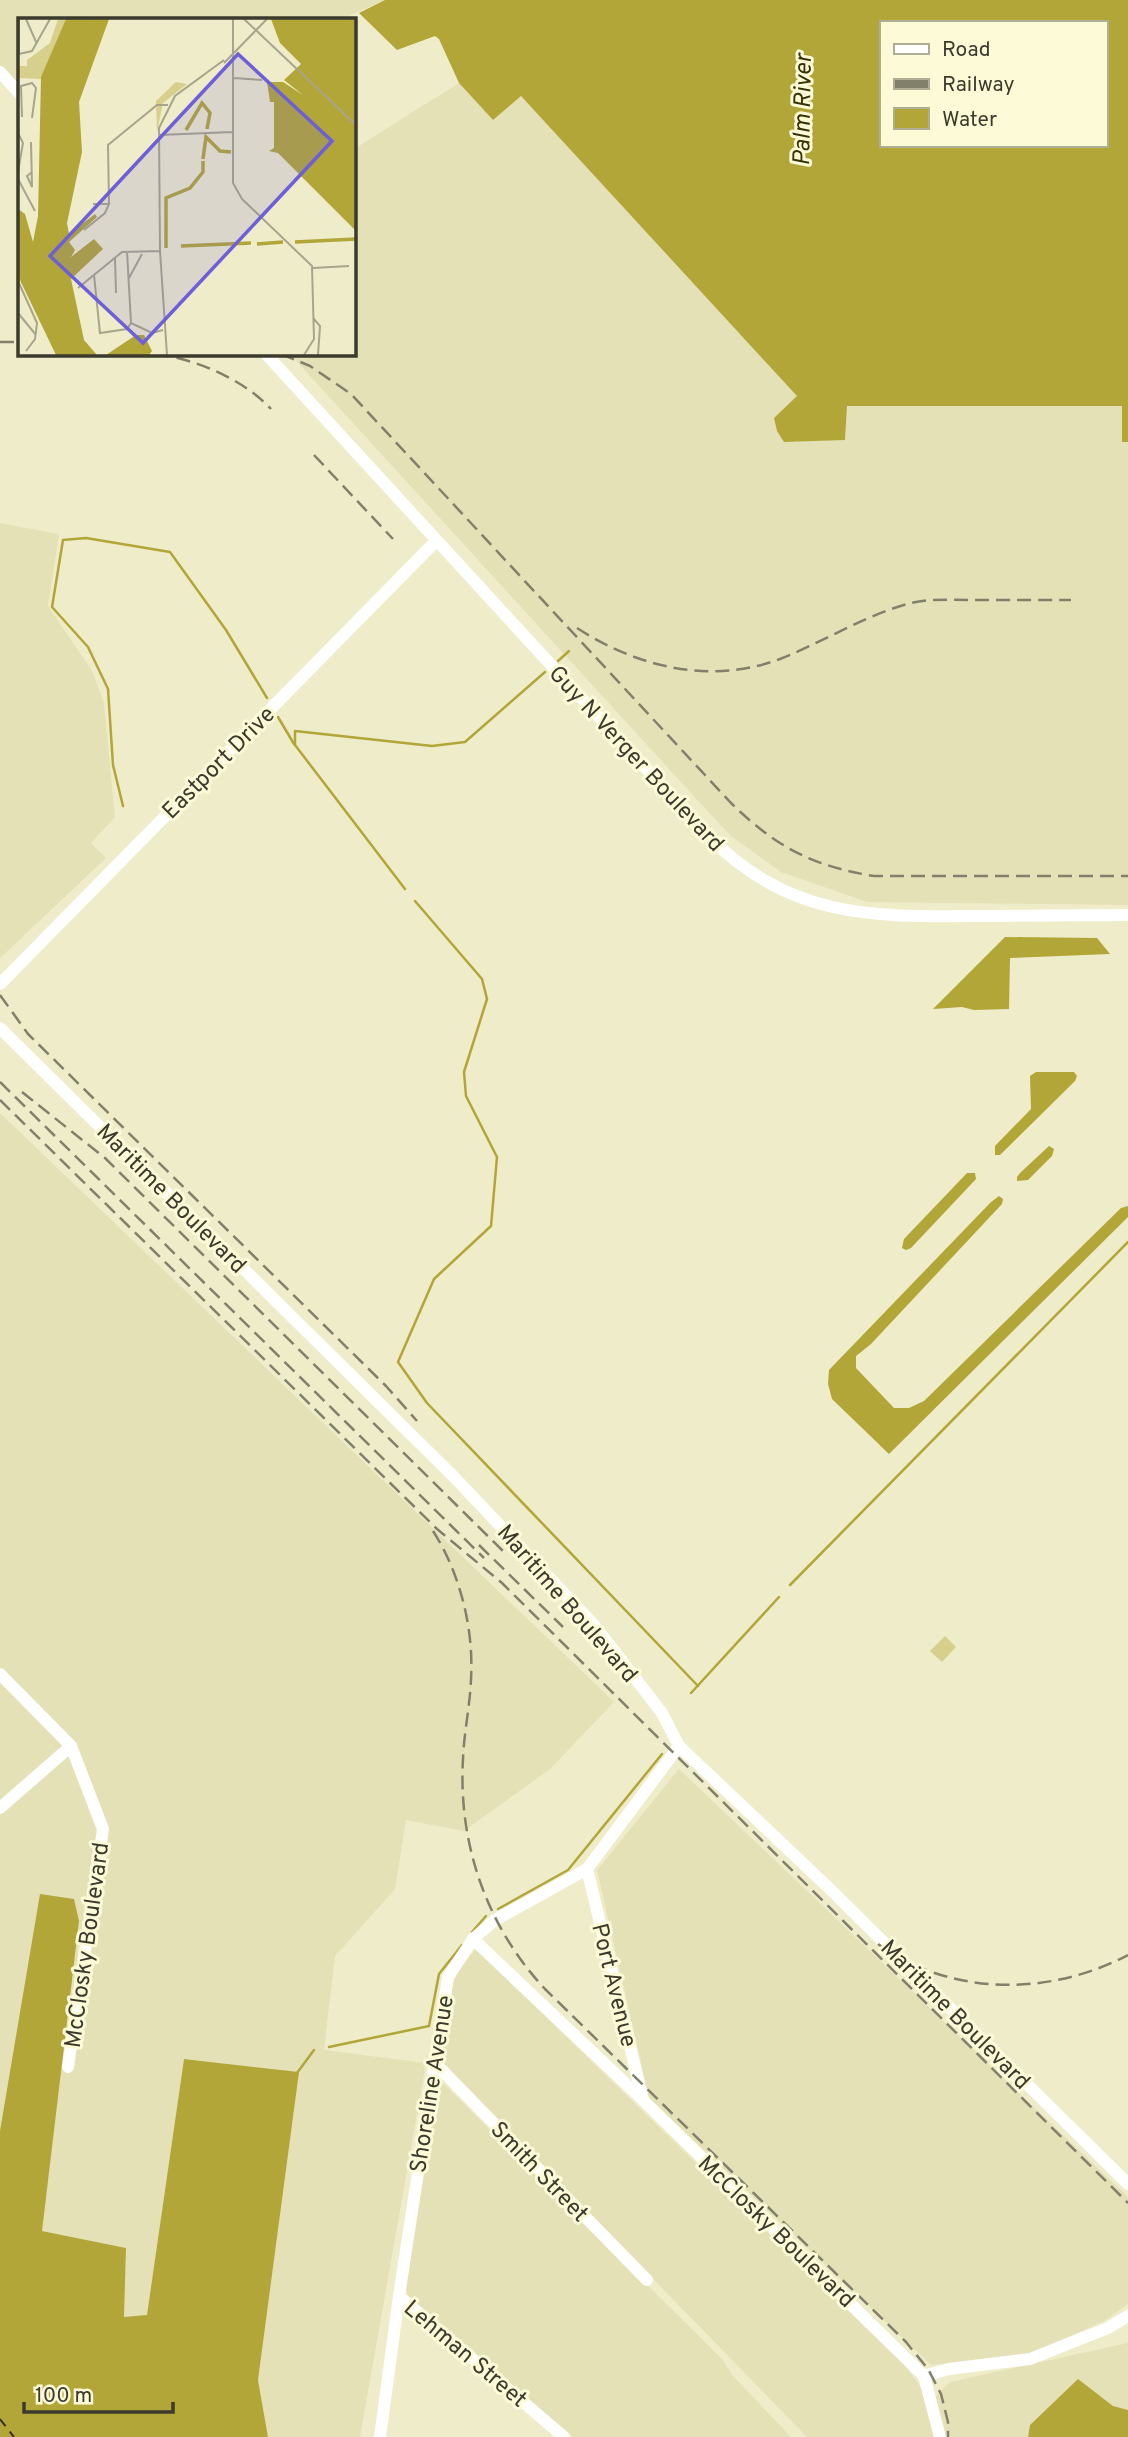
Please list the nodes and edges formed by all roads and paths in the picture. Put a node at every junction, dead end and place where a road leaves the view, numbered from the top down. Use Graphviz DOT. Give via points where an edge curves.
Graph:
graph roads {
  1 [pos="0,72"];
  2 [pos="18,92"];
  3 [pos="267,355"];
  4 [pos="436,541"];
  5 [pos="1128,915"];
  6 [pos="0,984"];
  7 [pos="0,1028"];
  8 [pos="0,1674"];
  9 [pos="71,1746"];
  10 [pos="679,1746"];
  11 [pos="0,1808"];
  12 [pos="587,1869"];
  13 [pos="473,1939"];
  14 [pos="434,2062"];
  15 [pos="68,2067"];
  16 [pos="643,2100"];
  17 [pos="1128,2184"];
  18 [pos="648,2280"];
  19 [pos="399,2296"];
  20 [pos="1128,2316"];
  21 [pos="924,2376"];
  22 [pos="380,2437"];
  23 [pos="564,2437"];
  24 [pos="940,2437"];
  1 -- 2 [label="street"];
  3 -- 4 [label="street, Guy N Verger Boulevard"];
  4 -- 5 [label="street, Guy N Verger Boulevard" via="714,843 786,893 831,908 899,917"];
  4 -- 6 [label="street, Eastport Drive"];
  7 -- 10 [label="street, Maritime Boulevard" via="455,1478 594,1625 662,1713"];
  8 -- 9 [label="street, McClosky Boulevard"];
  9 -- 11 [label="street"];
  9 -- 15 [label="street, McClosky Boulevard" via="103,1829"];
  10 -- 12 [label="street, Shoreline Avenue"];
  10 -- 17 [label="street, Maritime Boulevard"];
  12 -- 13 [label="street, Shoreline Avenue" via="495,1920"];
  12 -- 16 [label="street, Port Avenue"];
  13 -- 14 [label="street, Shoreline Avenue" via="448,1977"];
  13 -- 16 [label="street, McClosky Boulevard"];
  14 -- 18 [label="street, Smith Street"];
  14 -- 19 [label="street, Shoreline Avenue"];
  16 -- 21 [label="street, McClosky Boulevard"];
  19 -- 22 [label="street, Shoreline Avenue"];
  19 -- 23 [label="street, Lehman Street"];
  20 -- 21 [label="street" via="1030,2359"];
  21 -- 24 [label="street"];
}
